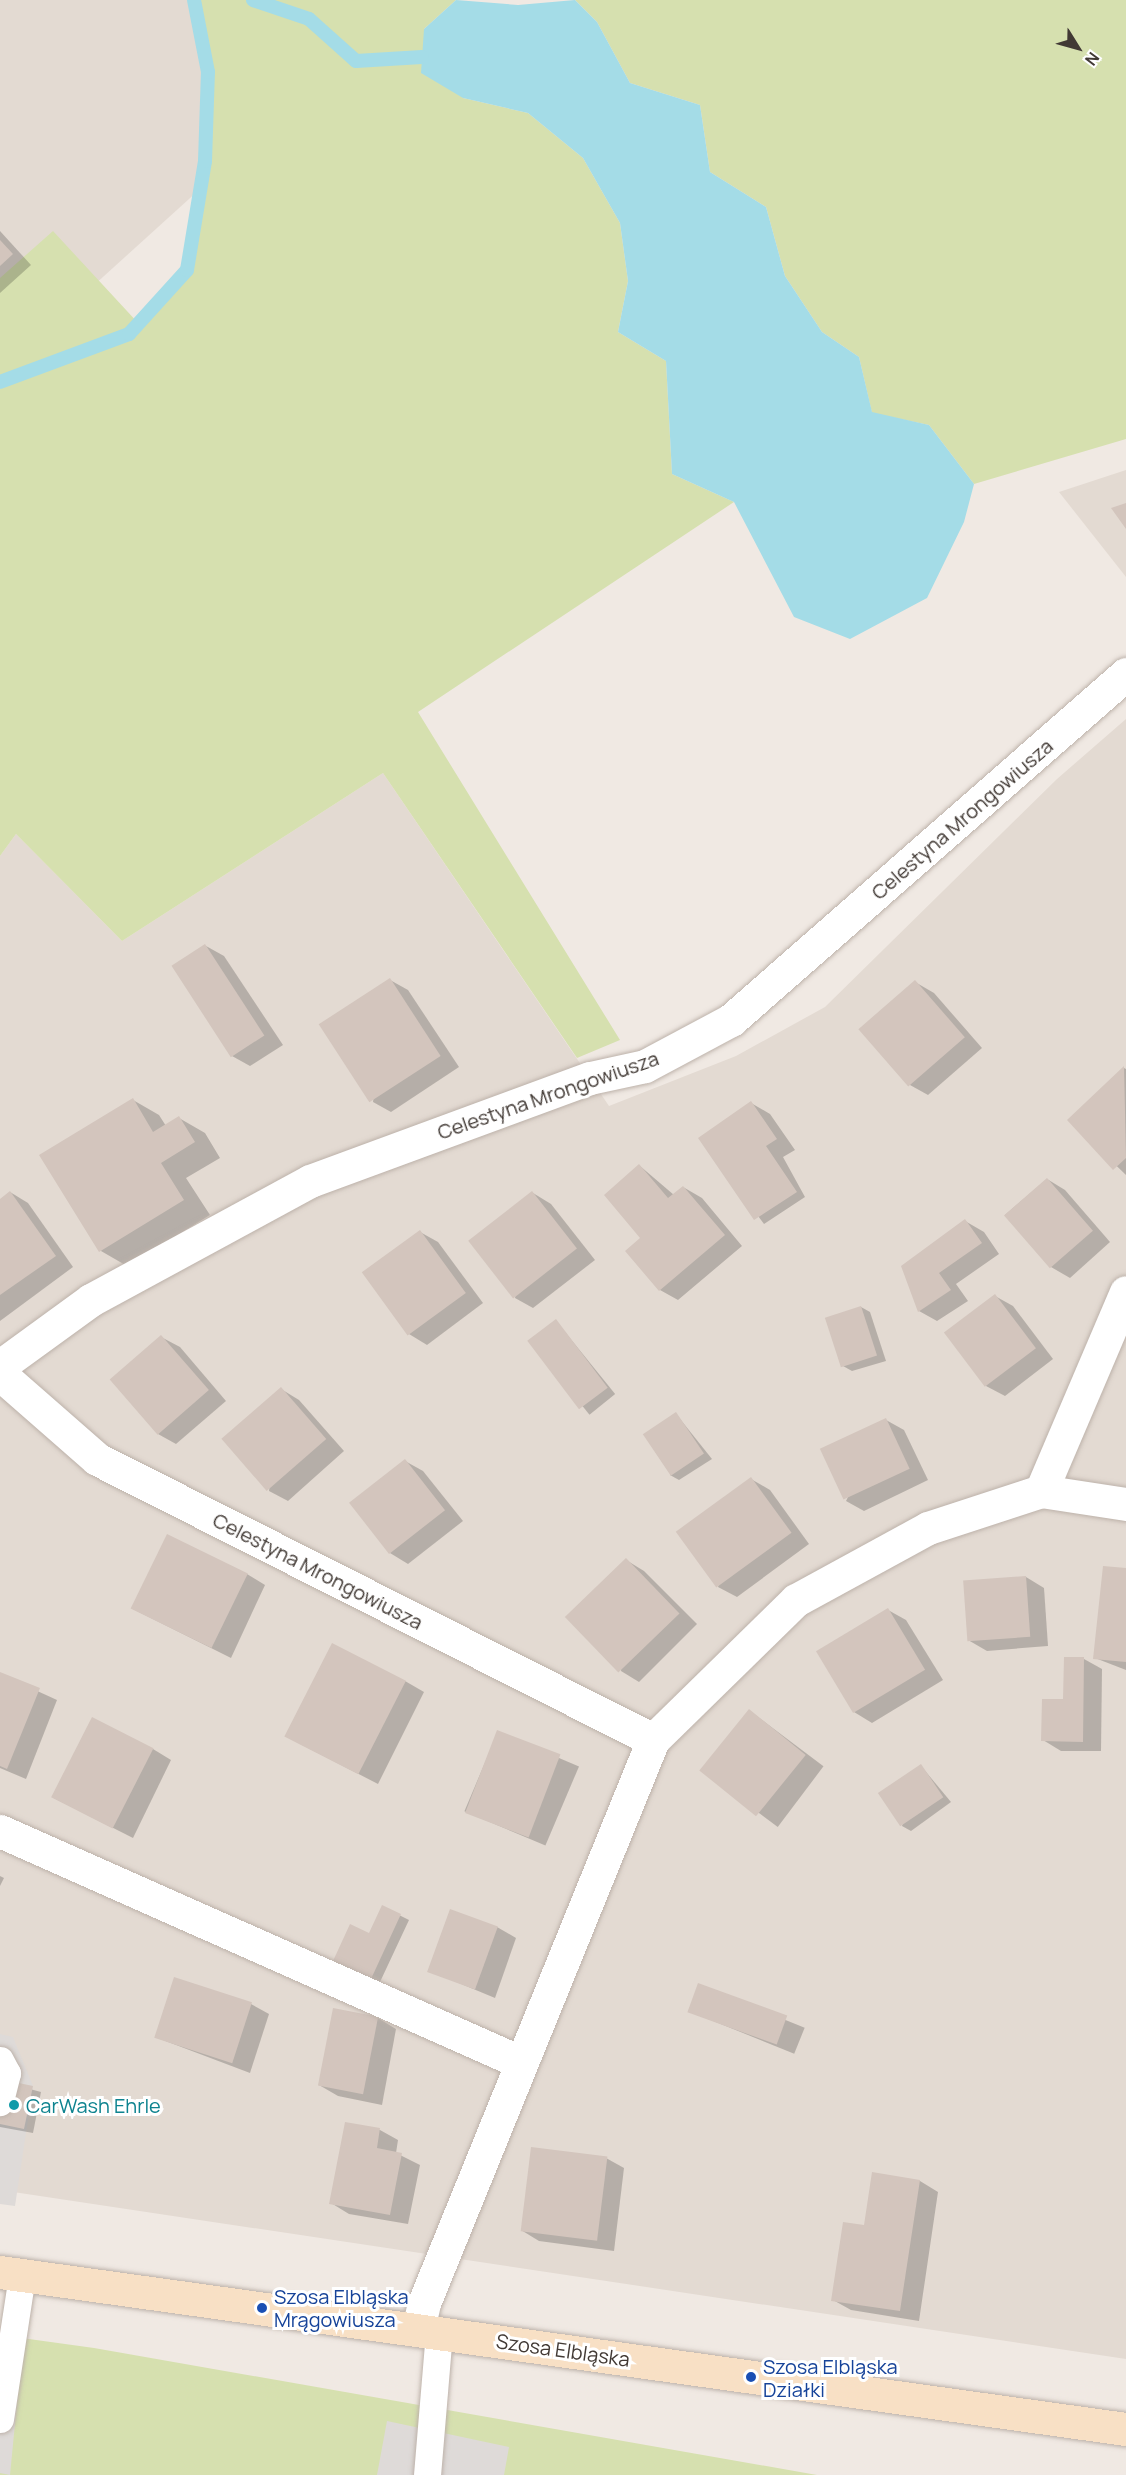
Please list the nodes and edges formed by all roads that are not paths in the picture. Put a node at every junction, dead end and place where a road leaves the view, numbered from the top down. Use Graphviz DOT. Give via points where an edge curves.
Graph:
graph roads {
  1 [pos="1126,674"];
  2 [pos="1126,1292"];
  3 [pos="0,1366"];
  4 [pos="0,1374"];
  5 [pos="1041,1491"];
  6 [pos="1126,1504"];
  7 [pos="653,1740"];
  8 [pos="0,1831"];
  9 [pos="0,2060"];
  10 [pos="520,2062"];
  11 [pos="0,2102"];
  12 [pos="11,2273"];
  13 [pos="429,2331"];
  14 [pos="0,2419"];
  15 [pos="1126,2429"];
  16 [pos="427,2475"];
  1 -- 3 [label="street, Celestyna Mrongowiusza" via="731,1020 645,1066 590,1078 310,1180 91,1300"];
  2 -- 5 [label="street"];
  4 -- 7 [label="street, Celestyna Mrongowiusza" via="97,1459"];
  5 -- 6 [label="street"];
  5 -- 7 [label="street" via="928,1528 796,1600"];
  7 -- 10 [label="street"];
  8 -- 10 [label="street"];
  9 -- 11 [label="lane" via="7,2073"];
  10 -- 13 [label="street" via="424,2303"];
  12 -- 13 [label="main road, Szosa Elbląska"];
  12 -- 14 [label="lane"];
  13 -- 15 [label="main road, Szosa Elbląska"];
  13 -- 16 [label="lane"];
}
